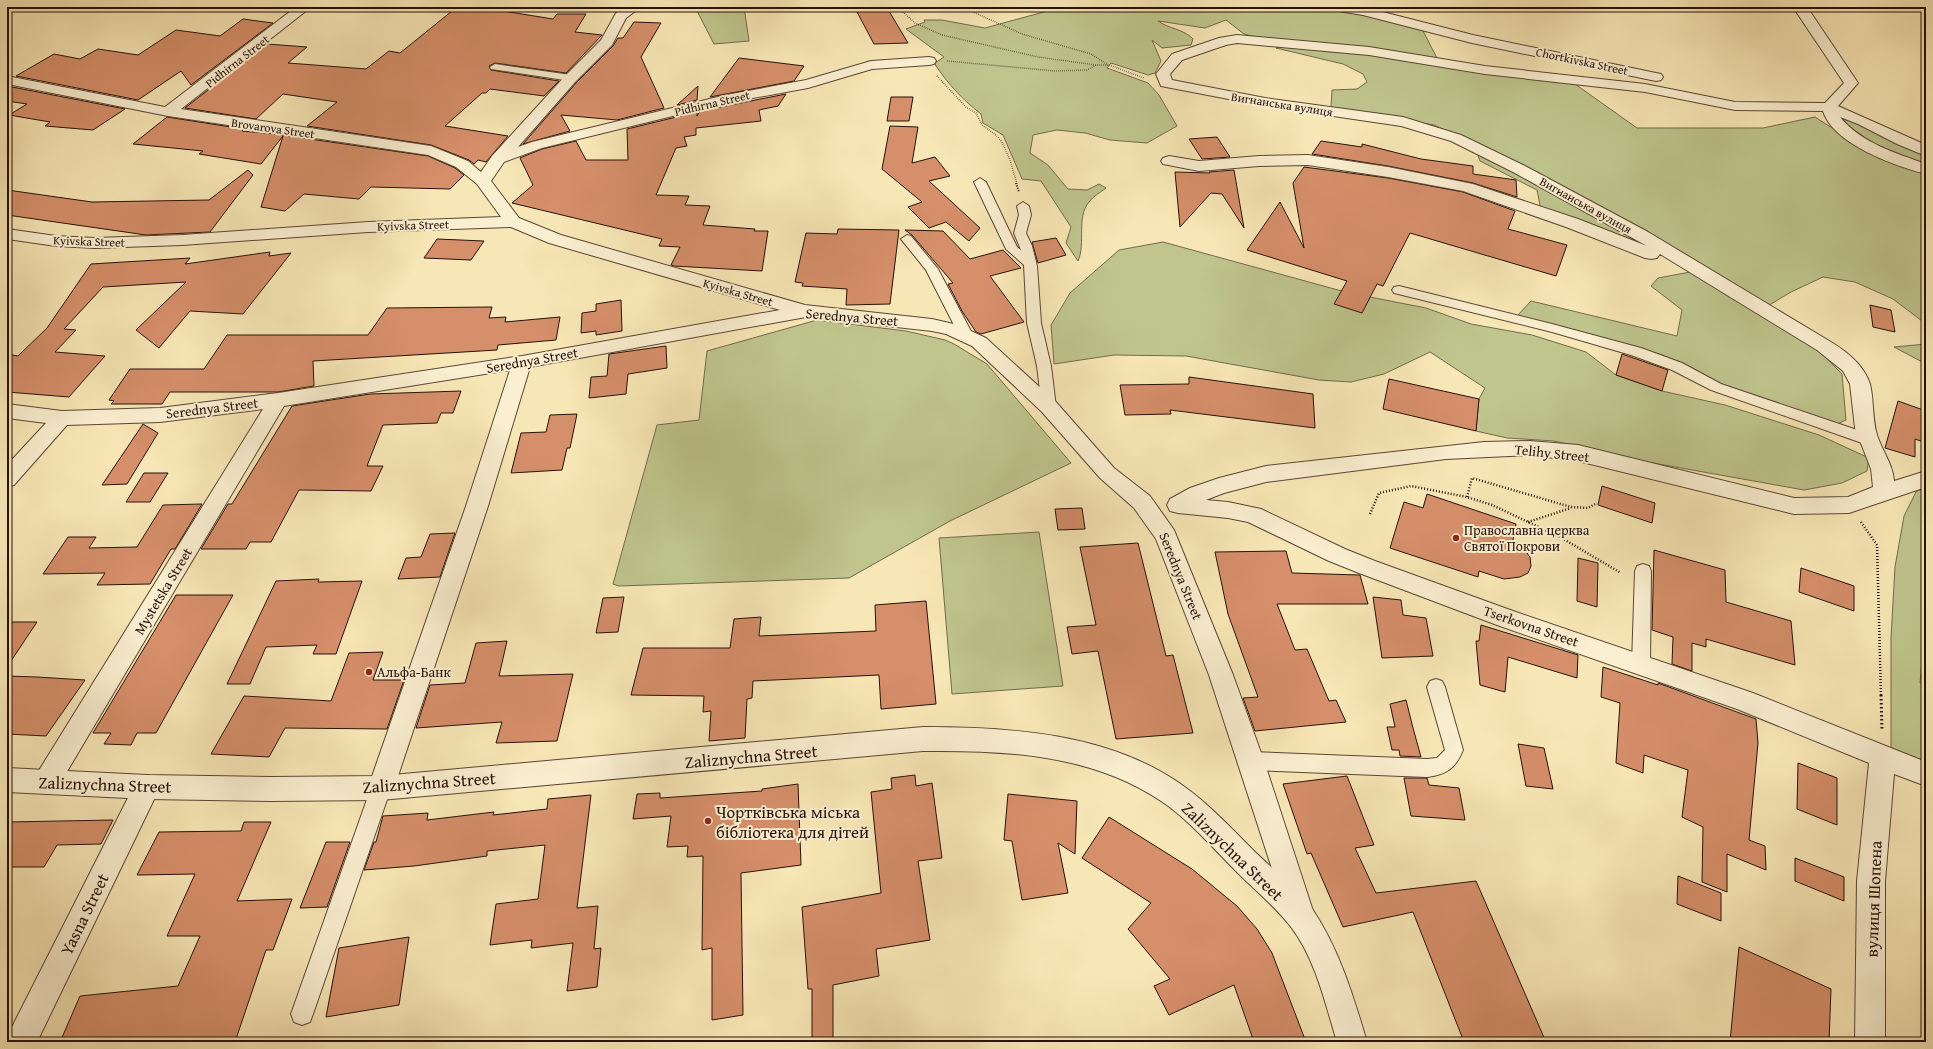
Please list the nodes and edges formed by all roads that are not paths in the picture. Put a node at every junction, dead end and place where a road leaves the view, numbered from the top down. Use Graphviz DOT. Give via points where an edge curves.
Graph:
graph roads {
  1 [pos="304,7"];
  2 [pos="634,7"];
  3 [pos="1338,7"];
  4 [pos="1800,7"];
  5 [pos="929,62"];
  6 [pos="495,67"];
  7 [pos="571,78"];
  8 [pos="7,80"];
  9 [pos="1829,107"];
  10 [pos="168,112"];
  11 [pos="1926,151"];
  12 [pos="498,159"];
  13 [pos="1169,160"];
  14 [pos="1926,168"];
  15 [pos="484,181"];
  16 [pos="980,182"];
  17 [pos="1023,206"];
  18 [pos="513,222"];
  19 [pos="7,234"];
  20 [pos="907,239"];
  21 [pos="1030,263"];
  22 [pos="1714,278"];
  23 [pos="1399,290"];
  24 [pos="806,311"];
  25 [pos="966,335"];
  26 [pos="522,362"];
  27 [pos="278,400"];
  28 [pos="1050,407"];
  29 [pos="7,411"];
  30 [pos="62,418"];
  31 [pos="1867,439"];
  32 [pos="7,479"];
  33 [pos="1926,479"];
  34 [pos="1883,492"];
  35 [pos="1178,505"];
  36 [pos="1155,518"];
  37 [pos="1643,571"];
  38 [pos="1641,664"];
  39 [pos="1436,687"];
  40 [pos="1883,756"];
  41 [pos="1251,760"];
  42 [pos="1926,774"];
  43 [pos="7,780"];
  44 [pos="47,781"];
  45 [pos="147,786"];
  46 [pos="381,788"];
  47 [pos="1301,917"];
  48 [pos="302,1014"];
  49 [pos="21,1042"];
  50 [pos="1352,1042"];
  51 [pos="1870,1042"];
  1 -- 10 [label="street, Pidhirna Street"];
  2 -- 7 [label="street" via="621,16 607,42"];
  3 -- 9 [label="street, Chortkivska Street" via="1730,95 1793,100"];
  4 -- 9 [label="street" via="1851,83"];
  5 -- 12 [label="street, Pidhirna Street" via="871,65 808,84 726,99 565,138"];
  6 -- 7 [label="lane"];
  7 -- 12 [label="street"];
  8 -- 10 [label="street, Brovarova Street"];
  9 -- 11 [label="street"];
  9 -- 14 [label="street" via="1831,117 1848,134 1871,147"];
  9 -- 22 [label="street, Вигнанська вулиця" via="1735,106 1645,88 1485,70 1369,51 1237,40 1224,41 1177,57 1163,74 1166,83 1265,102 1403,122 1456,138 1525,172"];
  10 -- 15 [label="street, Brovarova Street" via="431,151 462,164"];
  12 -- 15 [label="street"];
  13 -- 22 [label="street" via="1199,166 1308,160 1467,187 1572,223"];
  15 -- 18 [label="street, Brovarova Street"];
  16 -- 21 [label="lane" via="1012,249"];
  17 -- 21 [label="lane" via="1025,215 1020,233"];
  18 -- 19 [label="street, Kyivska Street" via="368,227 182,240 95,243"];
  18 -- 24 [label="street, Kyivska Street" via="555,240"];
  20 -- 25 [label="lane" via="932,269"];
  21 -- 28 [label="lane" via="1034,324"];
  22 -- 31 [label="street, Вигнанська вулиця" via="1824,346 1852,368 1860,384"];
  23 -- 31 [label="lane" via="1661,359 1693,373 1716,387"];
  24 -- 25 [label="street, Serednya Street" via="932,325"];
  24 -- 26 [label="street, Serednya Street"];
  25 -- 28 [label="street, Serednya Street" via="980,342"];
  26 -- 27 [label="street, Serednya Street"];
  26 -- 46 [label="street" via="477,506"];
  27 -- 30 [label="street, Serednya Street" via="160,415"];
  27 -- 44 [label="street, Mystetska Street"];
  28 -- 36 [label="street, Serednya Street" via="1107,473 1137,497"];
  29 -- 30 [label="street, Serednya Street"];
  30 -- 32 [label="street"];
  31 -- 34 [label="street, Вигнанська вулиця" via="1882,466"];
  33 -- 34 [label="street, Telihy Street"];
  34 -- 35 [label="street, Telihy Street" via="1849,506 1794,506 1578,453 1530,448 1446,452 1266,474 1219,486"];
  35 -- 36 [label="street, Telihy Street"];
  35 -- 38 [label="street, Tserkovna Street" via="1253,515 1337,556 1505,618"];
  36 -- 41 [label="street, Serednya Street" via="1174,555"];
  37 -- 38 [label="lane"];
  38 -- 40 [label="street, Tserkovna Street" via="1744,701"];
  39 -- 41 [label="lane" via="1454,750 1451,759 1444,765 1427,768"];
  40 -- 42 [label="street, Tserkovna Street"];
  40 -- 51 [label="street, вулиця Шопена" via="1871,881"];
  41 -- 47 [label="street, Serednya Street"];
  43 -- 44 [label="street, Zaliznychna Street"];
  44 -- 45 [label="street, Zaliznychna Street"];
  45 -- 46 [label="street, Zaliznychna Street"];
  45 -- 49 [label="street, Yasna Street"];
  46 -- 47 [label="street, Zaliznychna Street" via="923,739 995,739 1049,745 1124,768 1176,797 1200,816"];
  46 -- 48 [label="lane"];
  47 -- 50 [label="street, Zaliznychna Street" via="1333,982"];
}
